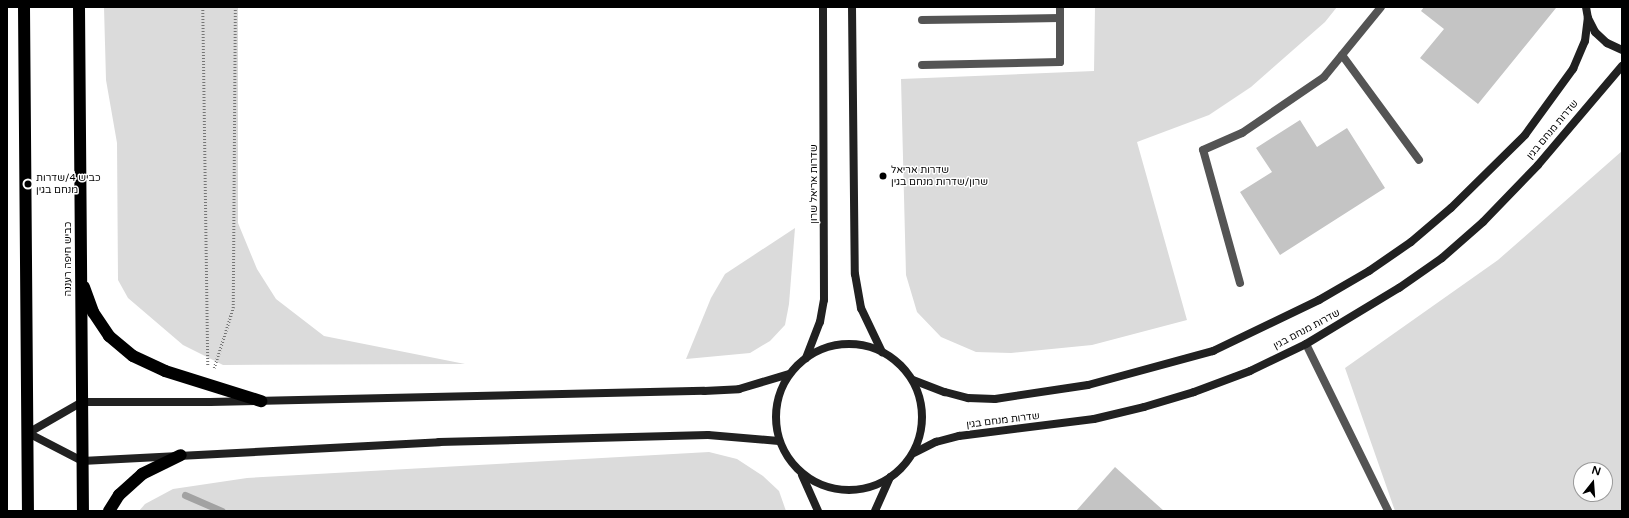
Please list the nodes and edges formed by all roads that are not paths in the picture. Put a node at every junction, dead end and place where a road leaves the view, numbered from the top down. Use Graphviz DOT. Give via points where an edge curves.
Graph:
graph roads {
  1 [pos="24,7"];
  2 [pos="79,7"];
  3 [pos="823,7"];
  4 [pos="852,7"];
  5 [pos="1060,7"];
  6 [pos="1381,7"];
  7 [pos="1586,7"];
  8 [pos="1060,18"];
  9 [pos="1588,18"];
  10 [pos="922,20"];
  11 [pos="1622,50"];
  12 [pos="1342,55"];
  13 [pos="922,64"];
  14 [pos="1622,66"];
  15 [pos="1419,160"];
  16 [pos="81,276"];
  17 [pos="1240,283"];
  18 [pos="1306,344"];
  19 [pos="882,352"];
  20 [pos="806,358"];
  21 [pos="789,374"];
  22 [pos="913,380"];
  23 [pos="261,401"];
  24 [pos="82,402"];
  25 [pos="28,433"];
  26 [pos="779,441"];
  27 [pos="914,453"];
  28 [pos="181,455"];
  29 [pos="82,461"];
  30 [pos="799,470"];
  31 [pos="890,477"];
  32 [pos="28,511"];
  33 [pos="82,511"];
  34 [pos="109,511"];
  35 [pos="818,511"];
  36 [pos="875,511"];
  37 [pos="1388,511"];
  1 -- 25 [label="highway"];
  2 -- 16 [label="highway, כביש חיפה רעננה"];
  3 -- 20 [label="street, שדרות אריאל שרון" via="825,285 820,322"];
  4 -- 19 [label="street" via="855,274 861,308"];
  5 -- 8 [label="street"];
  6 -- 12 [label="street"];
  7 -- 9 [label="street"];
  8 -- 10 [label="street"];
  8 -- 13 [label="street" via="1060,62"];
  9 -- 11 [label="street" via="1595,32 1607,43"];
  9 -- 22 [label="street, שדרות מנחם בגין" via="1585,41 1573,69 1525,135 1451,208 1411,242 1369,271 1319,300 1213,351 1088,384 995,400 968,398"];
  12 -- 15 [label="street"];
  12 -- 17 [label="street" via="1324,77 1267,116 1242,133 1203,150"];
  14 -- 18 [label="street, שדרות מנחם בגין" via="1538,165 1478,227 1442,258 1399,288"];
  16 -- 23 [label="highway" via="93,312 109,336 133,356 165,371"];
  16 -- 24 [label="highway, כביש חיפה רעננה"];
  18 -- 27 [label="street, שדרות מנחם בגין" via="1201,390 1144,407 1087,420 959,436 936,442"];
  18 -- 37 [label="street"];
  19 -- 20 [label="street" via="874,348 849,344 826,347"];
  19 -- 22 [label="street" via="896,361"];
  20 -- 21 [label="street"];
  21 -- 23 [label="street" via="739,388 704,391"];
  21 -- 26 [label="street" via="777,403 775,418"];
  22 -- 27 [label="street" via="922,404 922,429"];
  23 -- 24 [label="street"];
  24 -- 25 [label="street"];
  24 -- 29 [label="highway, כביש חיפה רעננה"];
  25 -- 29 [label="street"];
  25 -- 32 [label="highway"];
  26 -- 28 [label="street" via="708,435 438,442"];
  26 -- 30 [label="street" via="790,462"];
  27 -- 31 [label="street" via="898,472"];
  28 -- 29 [label="street"];
  28 -- 34 [label="highway" via="142,474 119,495"];
  29 -- 33 [label="highway, כביש חיפה רעננה"];
  30 -- 31 [label="street" via="808,478 829,488 852,491 877,486"];
  30 -- 35 [label="street"];
  31 -- 36 [label="street"];
}
